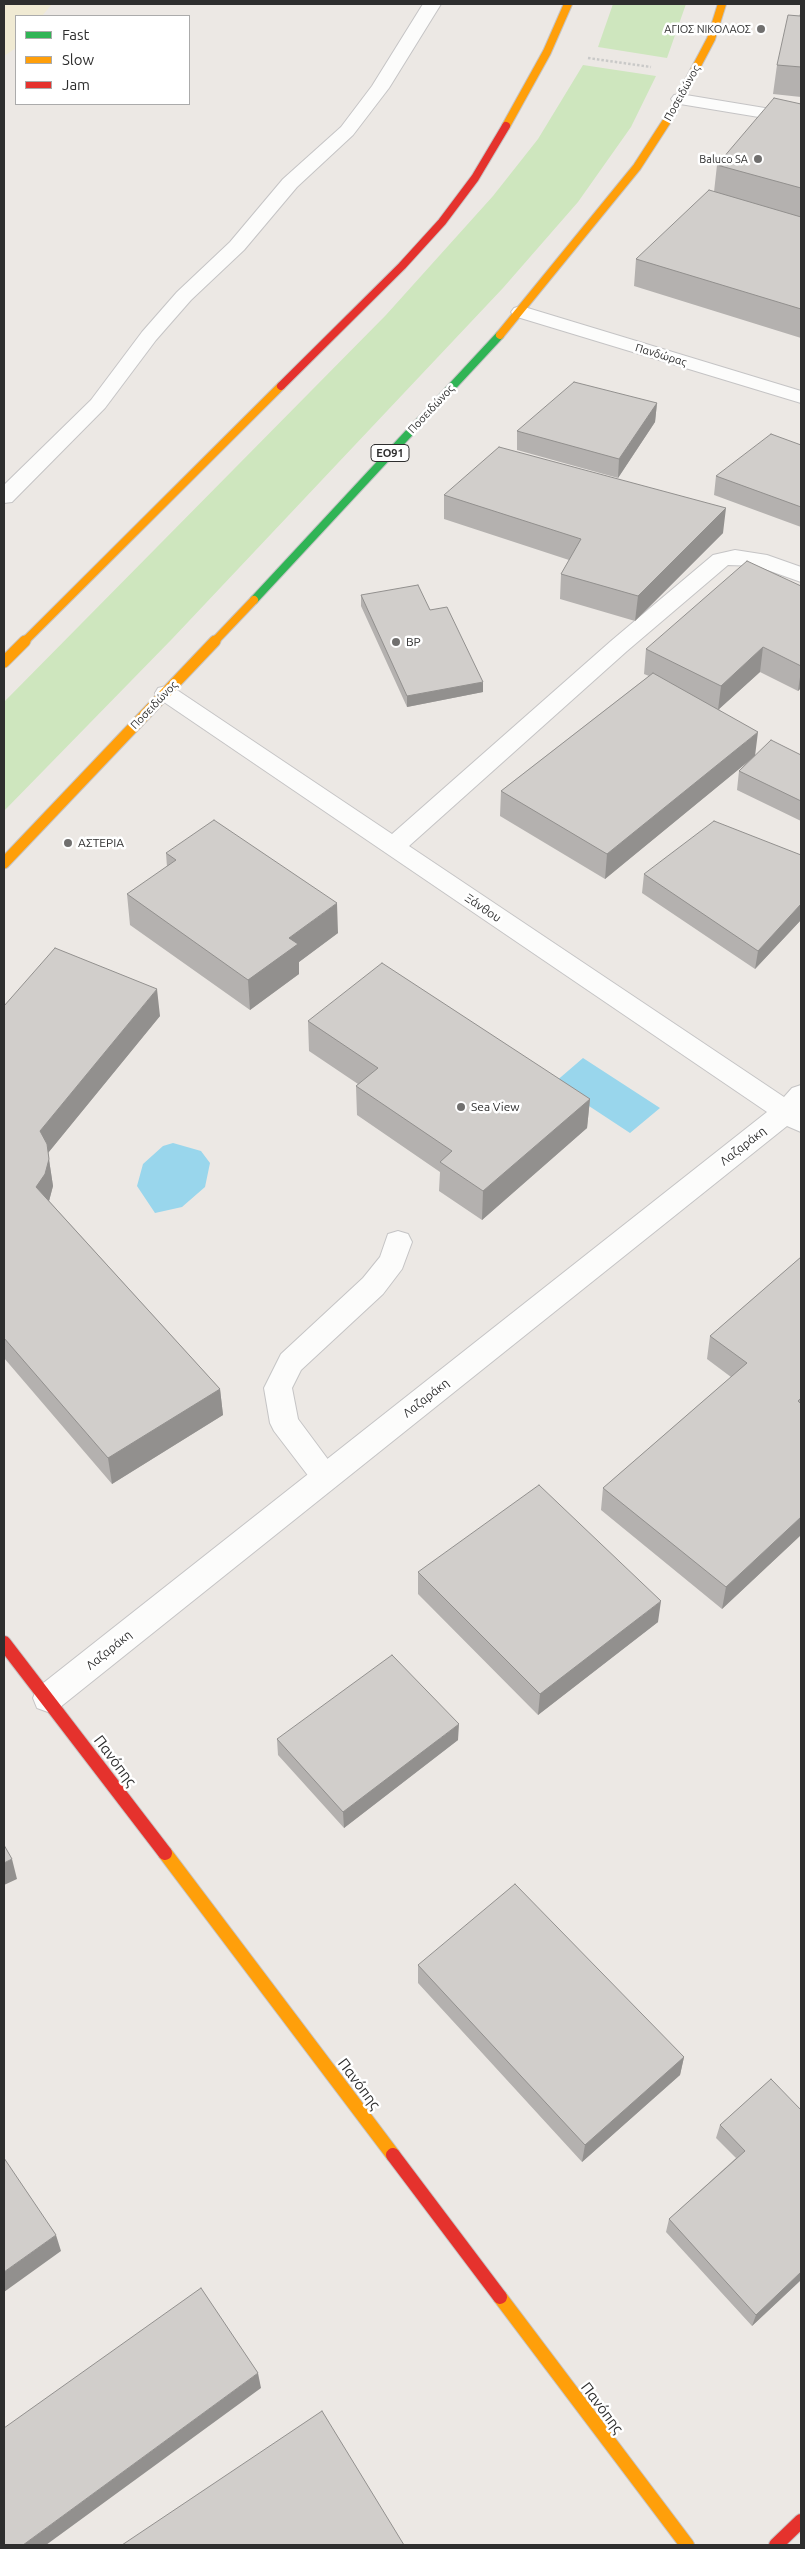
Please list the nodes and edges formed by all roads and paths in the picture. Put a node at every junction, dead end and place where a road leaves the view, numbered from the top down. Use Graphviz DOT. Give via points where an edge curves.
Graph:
graph roads {
  1 [pos="432,4"];
  2 [pos="568,4"];
  3 [pos="722,4"];
  4 [pos="547,52"];
  5 [pos="694,74"];
  6 [pos="680,99"];
  7 [pos="801,119"];
  8 [pos="521,312"];
  9 [pos="801,397"];
  10 [pos="4,497"];
  11 [pos="801,575"];
  12 [pos="4,662"];
  13 [pos="166,693"];
  14 [pos="393,847"];
  15 [pos="4,864"];
  16 [pos="796,1110"];
  17 [pos="398,1242"];
  18 [pos="326,1477"];
  19 [pos="4,1643"];
  20 [pos="48,1698"];
  21 [pos="801,2521"];
  22 [pos="687,2545"];
  23 [pos="776,2545"];
  1 -- 10 [label="street" via="380,88 347,131 290,183 237,246 184,296 98,404"];
  2 -- 4 [label="main road"];
  3 -- 5 [label="main road, Ποσειδώνος / ΕΟ91" via="711,39"];
  4 -- 5 [label="path"];
  4 -- 12 [label="main road" via="500,139 442,222 402,266"];
  5 -- 6 [label="main road, Ποσειδώνος / ΕΟ91"];
  6 -- 7 [label="street"];
  6 -- 8 [label="main road, Ποσειδώνος / ΕΟ91" via="637,167"];
  8 -- 9 [label="street, Πανδώρας"];
  8 -- 13 [label="main road, Ποσειδώνος / ΕΟ91"];
  11 -- 14 [label="street" via="760,560 735,557 721,560 618,646"];
  13 -- 14 [label="street, Ξάνθου"];
  13 -- 15 [label="main road, Ποσειδώνος / ΕΟ91"];
  14 -- 16 [label="street, Ξάνθου"];
  16 -- 18 [label="street, Λαζαράκη"];
  17 -- 18 [label="street" via="392,1261 373,1286 291,1362 278,1388 284,1422"];
  18 -- 20 [label="street, Λαζαράκη"];
  19 -- 20 [label="main road, Πανόπης"];
  20 -- 22 [label="main road, Πανόπης"];
  21 -- 23 [label="main road"];
}
